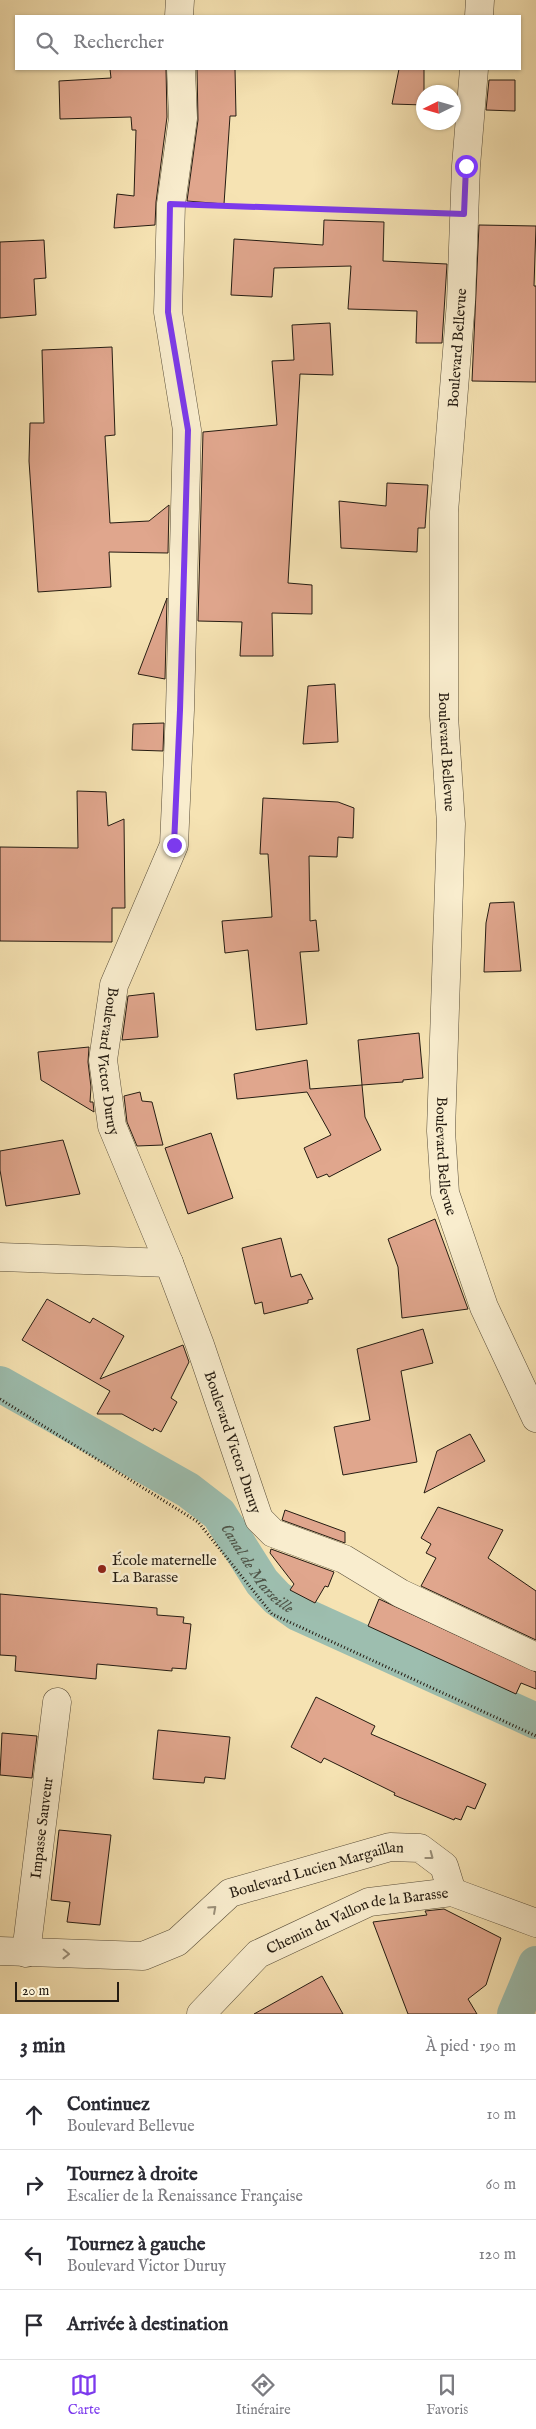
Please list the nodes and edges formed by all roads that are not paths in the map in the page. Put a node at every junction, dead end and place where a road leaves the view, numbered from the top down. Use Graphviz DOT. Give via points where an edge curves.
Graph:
graph roads {
  1 [pos="180,0"];
  2 [pos="480,0"];
  3 [pos="180,15"];
  4 [pos="479,15"];
  5 [pos="181,70"];
  6 [pos="474,70"];
  7 [pos="0,1257"];
  8 [pos="169,1263"];
  9 [pos="536,1418"];
  10 [pos="536,1657"];
  11 [pos="57,1702"];
  12 [pos="452,1892"];
  13 [pos="536,1923"];
  14 [pos="13,1952"];
  15 [pos="200,2014"];
  1 -- 3 [label="street"];
  2 -- 4 [label="street"];
  5 -- 8 [label="street, Boulevard Victor Duruy" via="183,118 170,204 168,312 188,430 174,845 114,985 103,1060 112,1126"];
  6 -- 9 [label="street, Boulevard Bellevue" via="461,302 444,512 444,716 451,824 441,1131 445,1193 484,1307"];
  7 -- 8 [label="street"];
  8 -- 10 [label="street, Boulevard Victor Duruy" via="259,1519 274,1533 344,1559 400,1593"];
  11 -- 14 [label="street, Impasse Sauveur"];
  12 -- 13 [label="street, Chemin du Vallon de la Barasse"];
  14 -- 12 [label="street, Boulevard Lucien Margaillan, one-way" via="143,1956 177,1942 230,1893 390,1847 420,1848 444,1866"];
  12 -- 15 [label="street, Chemin du Vallon de la Barasse" via="369,1902 258,1954"];
}
